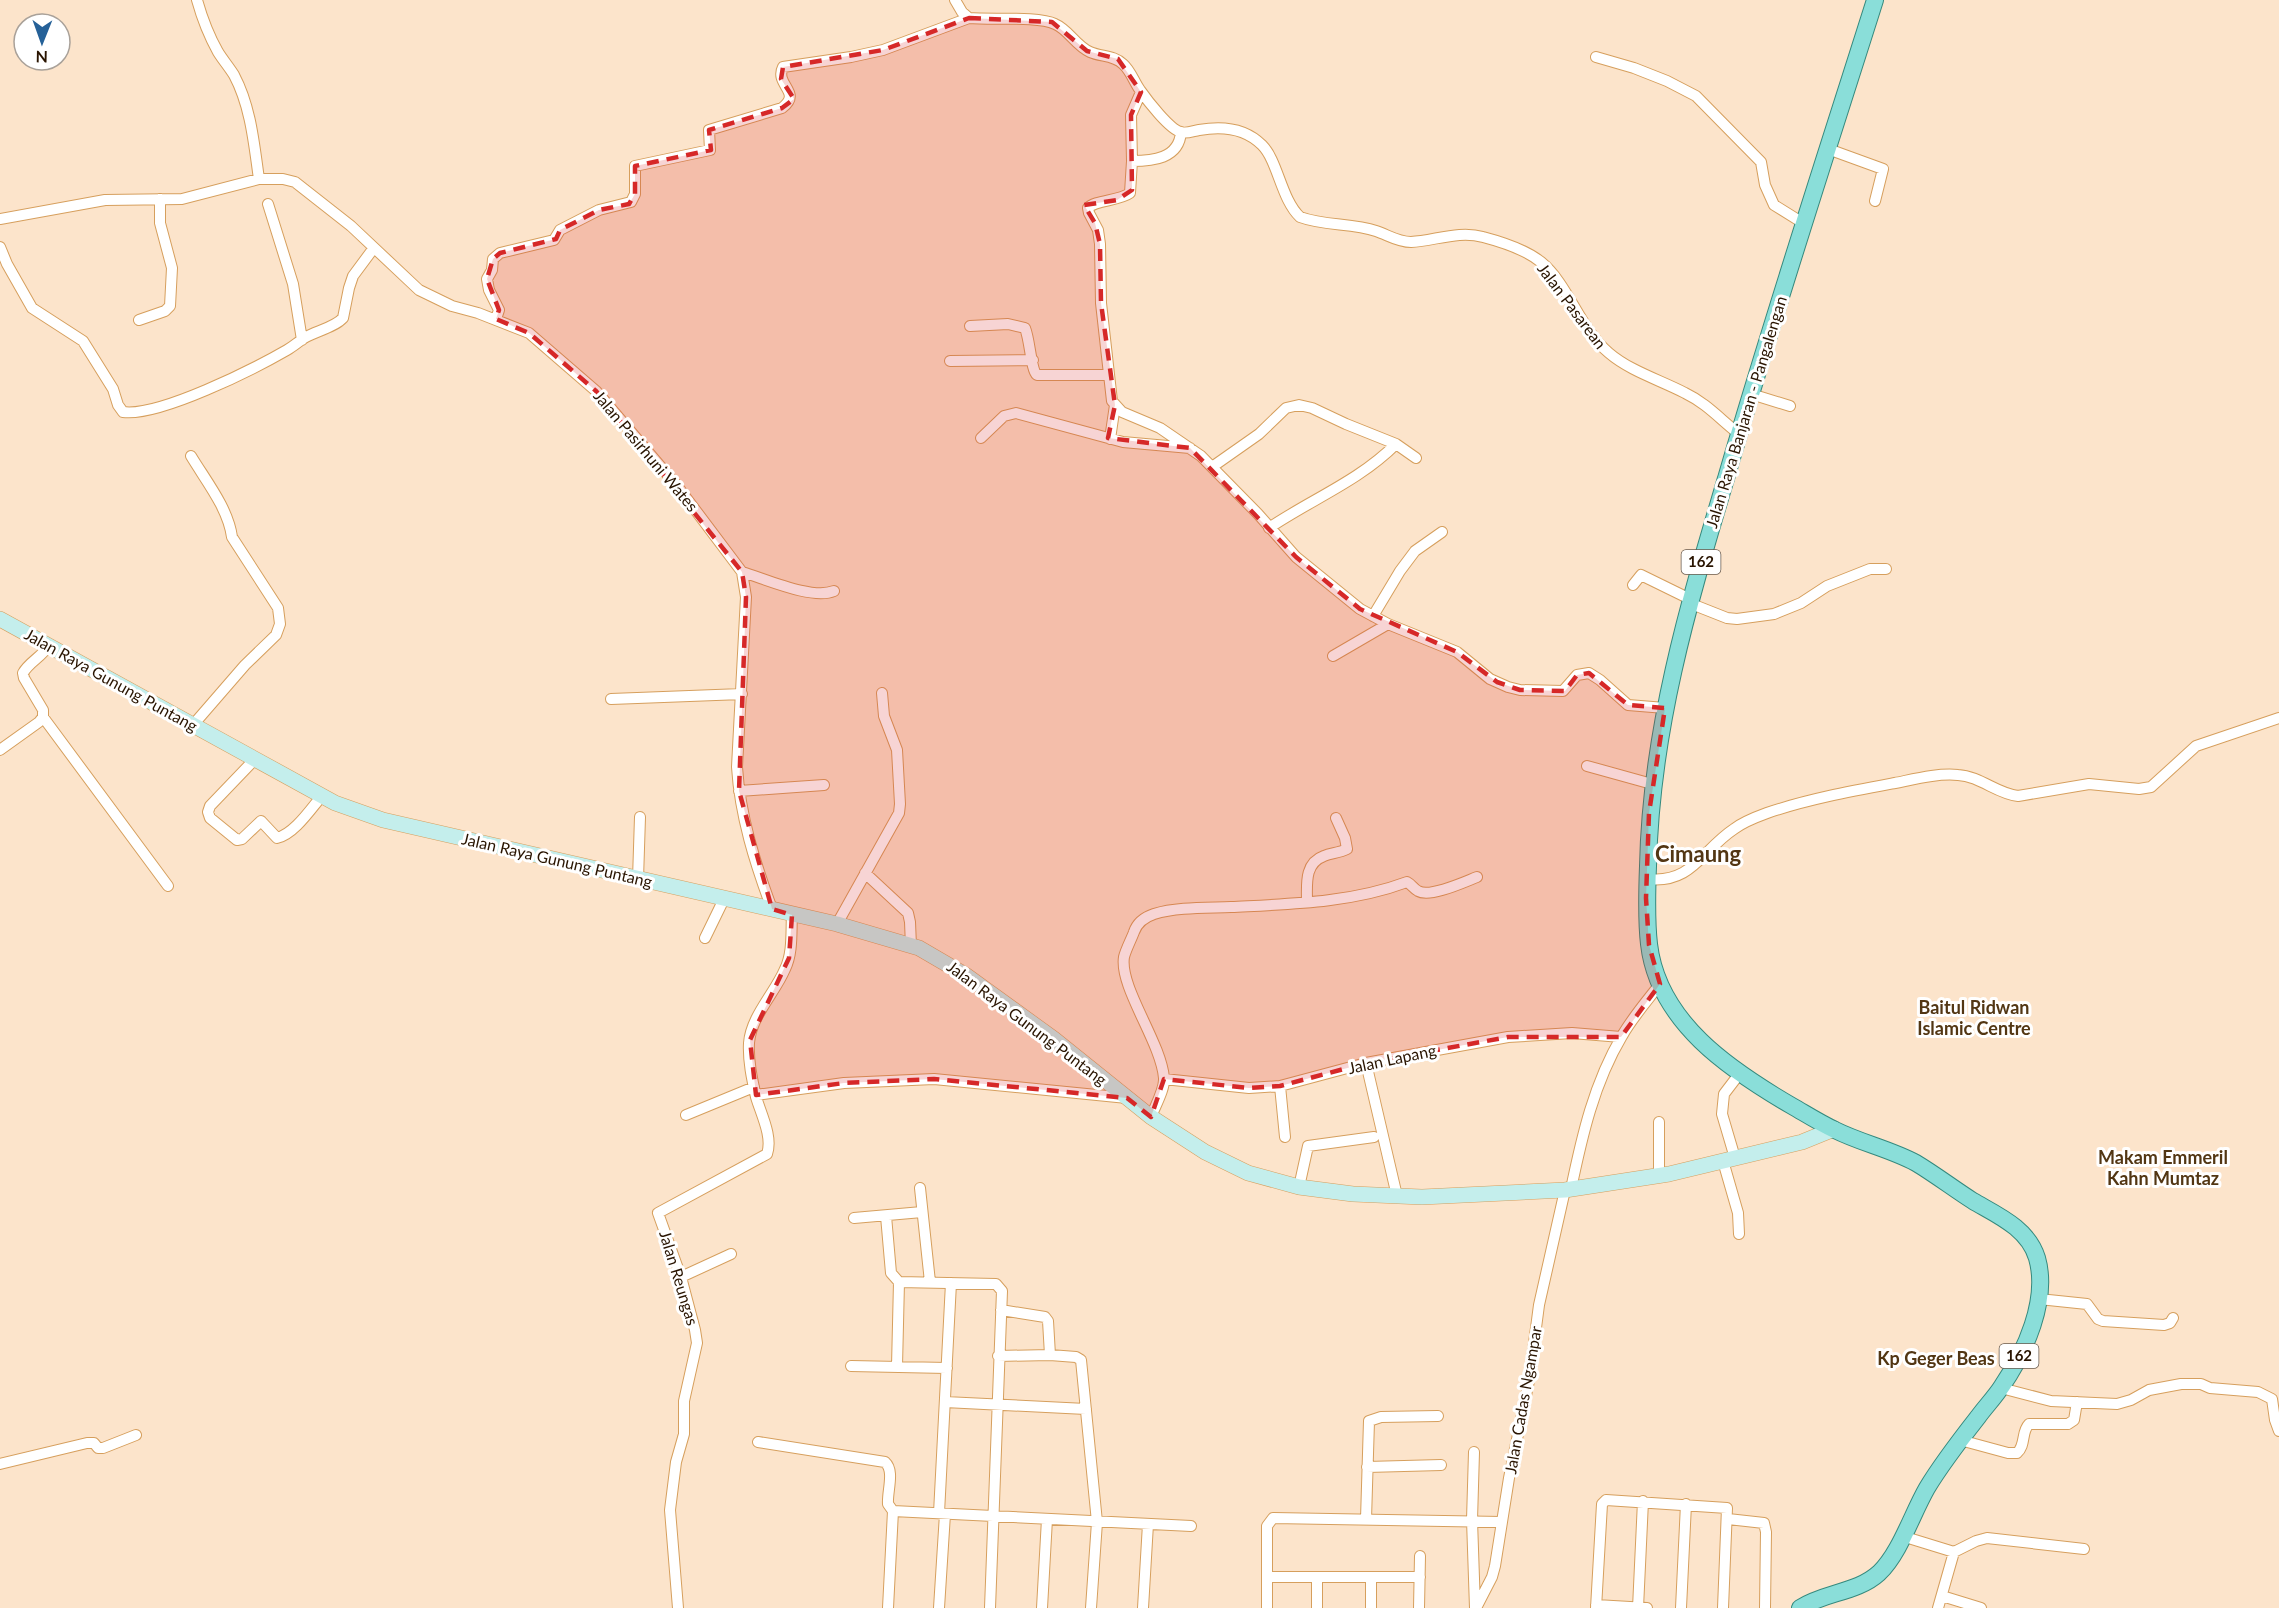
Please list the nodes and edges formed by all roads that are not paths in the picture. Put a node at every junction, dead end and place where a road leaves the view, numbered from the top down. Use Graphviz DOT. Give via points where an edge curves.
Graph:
graph roads {
  1 [pos="198,0"];
  2 [pos="955,0"];
  3 [pos="1875,0"];
  4 [pos="969,18"];
  5 [pos="1596,57"];
  6 [pos="1141,92"];
  7 [pos="1181,132"];
  8 [pos="1828,149"];
  9 [pos="1132,161"];
  10 [pos="259,179"];
  11 [pos="160,199"];
  12 [pos="1875,201"];
  13 [pos="268,204"];
  14 [pos="0,219"];
  15 [pos="1803,223"];
  16 [pos="0,247"];
  17 [pos="373,249"];
  18 [pos="496,319"];
  19 [pos="139,321"];
  20 [pos="970,326"];
  21 [pos="302,340"];
  22 [pos="1033,360"];
  23 [pos="950,361"];
  24 [pos="1109,375"];
  25 [pos="1751,394"];
  26 [pos="1115,405"];
  27 [pos="1790,406"];
  28 [pos="1739,434"];
  29 [pos="981,438"];
  30 [pos="1110,439"];
  31 [pos="1396,444"];
  32 [pos="1190,448"];
  33 [pos="191,456"];
  34 [pos="1416,458"];
  35 [pos="1212,467"];
  36 [pos="1269,528"];
  37 [pos="1442,532"];
  38 [pos="1886,569"];
  39 [pos="742,572"];
  40 [pos="1633,585"];
  41 [pos="834,591"];
  42 [pos="1690,601"];
  43 [pos="1373,616"];
  44 [pos="0,619"];
  45 [pos="1388,624"];
  46 [pos="49,645"];
  47 [pos="1333,656"];
  48 [pos="882,693"];
  49 [pos="741,694"];
  50 [pos="610,699"];
  51 [pos="1665,708"];
  52 [pos="43,717"];
  53 [pos="2279,718"];
  54 [pos="193,725"];
  55 [pos="0,750"];
  56 [pos="255,759"];
  57 [pos="1587,766"];
  58 [pos="824,785"];
  59 [pos="1652,788"];
  60 [pos="739,791"];
  61 [pos="321,797"];
  62 [pos="639,817"];
  63 [pos="1336,818"];
  64 [pos="865,873"];
  65 [pos="1477,877"];
  66 [pos="638,879"];
  67 [pos="1648,879"];
  68 [pos="168,886"];
  69 [pos="724,898"];
  70 [pos="1306,902"];
  71 [pos="772,909"];
  72 [pos="792,915"];
  73 [pos="837,924"];
  74 [pos="705,938"];
  75 [pos="911,946"];
  76 [pos="1660,984"];
  77 [pos="1621,1037"];
  78 [pos="1366,1063"];
  79 [pos="1740,1073"];
  80 [pos="1164,1080"];
  81 [pos="1280,1086"];
  82 [pos="755,1091"];
  83 [pos="1127,1098"];
  84 [pos="686,1115"];
  85 [pos="1152,1117"];
  86 [pos="1659,1122"];
  87 [pos="1834,1129"];
  88 [pos="1285,1137"];
  89 [pos="1374,1137"];
  90 [pos="1729,1159"];
  91 [pos="1659,1176"];
  92 [pos="1299,1187"];
  93 [pos="920,1188"];
  94 [pos="1568,1189"];
  95 [pos="1397,1196"];
  96 [pos="922,1212"];
  97 [pos="886,1216"];
  98 [pos="854,1218"];
  99 [pos="1739,1234"];
  100 [pos="731,1254"];
  101 [pos="681,1277"];
  102 [pos="899,1282"];
  103 [pos="930,1282"];
  104 [pos="951,1283"];
  105 [pos="2039,1299"];
  106 [pos="1001,1311"];
  107 [pos="2173,1318"];
  108 [pos="1050,1355"];
  109 [pos="998,1356"];
  110 [pos="851,1365"];
  111 [pos="897,1366"];
  112 [pos="947,1368"];
  113 [pos="2001,1388"];
  114 [pos="945,1402"];
  115 [pos="2077,1402"];
  116 [pos="997,1404"];
  117 [pos="1086,1409"];
  118 [pos="1438,1416"];
  119 [pos="2279,1431"];
  120 [pos="136,1435"];
  121 [pos="1960,1440"];
  122 [pos="758,1442"];
  123 [pos="1474,1452"];
  124 [pos="0,1464"];
  125 [pos="1441,1465"];
  126 [pos="1367,1467"];
  127 [pos="1643,1501"];
  128 [pos="1686,1504"];
  129 [pos="893,1511"];
  130 [pos="942,1513"];
  131 [pos="995,1516"];
  132 [pos="1047,1519"];
  133 [pos="1366,1519"];
  134 [pos="1728,1519"];
  135 [pos="1472,1520"];
  136 [pos="1098,1522"];
  137 [pos="1501,1522"];
  138 [pos="1148,1524"];
  139 [pos="1191,1527"];
  140 [pos="1902,1536"];
  141 [pos="2084,1549"];
  142 [pos="1954,1552"];
  143 [pos="1420,1556"];
  144 [pos="1267,1577"];
  145 [pos="1420,1577"];
  146 [pos="1317,1578"];
  147 [pos="1371,1578"];
  148 [pos="1942,1596"];
  149 [pos="1596,1607"];
  150 [pos="678,1608"];
  151 [pos="888,1608"];
  152 [pos="939,1608"];
  153 [pos="990,1608"];
  154 [pos="1042,1608"];
  155 [pos="1091,1608"];
  156 [pos="1143,1608"];
  157 [pos="1267,1608"];
  158 [pos="1317,1608"];
  159 [pos="1371,1608"];
  160 [pos="1419,1608"];
  161 [pos="1476,1608"];
  162 [pos="1638,1608"];
  163 [pos="1647,1608"];
  164 [pos="1682,1608"];
  165 [pos="1723,1608"];
  166 [pos="1765,1608"];
  167 [pos="1800,1608"];
  168 [pos="1938,1608"];
  169 [pos="1981,1608"];
  1 -- 10 [label="street" via="201,15 244,101"];
  2 -- 4 [label="street"];
  3 -- 8 [label="main road, Jalan Raya Banjaran - Pangalengan / 162"];
  4 -- 6 [label="street" via="1052,22 1087,51 1118,59"];
  4 -- 18 [label="street" via="883,50 783,67 781,79 790,98 782,108 709,130 710,150 635,166 635,194 627,205 599,210 560,230 554,240 500,252 487,279 499,310"];
  5 -- 15 [label="street" via="1634,68 1696,96 1761,162 1774,205"];
  6 -- 7 [label="street" via="1171,127"];
  6 -- 9 [label="street" via="1131,115"];
  7 -- 9 [label="street" via="1176,148 1165,157"];
  7 -- 28 [label="street, Jalan Pasarean" via="1242,131 1262,145 1296,213 1306,219 1354,225 1409,242 1464,234 1479,236 1523,251 1541,262 1558,282 1587,330 1607,352 1686,393"];
  8 -- 12 [label="street" via="1883,169"];
  8 -- 15 [label="main road, Jalan Raya Banjaran - Pangalengan / 162"];
  9 -- 24 [label="street" via="1130,193 1117,200 1092,204 1088,210 1099,237"];
  10 -- 11 [label="street, Jalan Pasirhuni Wates" via="182,199"];
  10 -- 17 [label="street, Jalan Pasirhuni Wates" via="295,182 351,226"];
  11 -- 14 [label="street, Jalan Pasirhuni Wates" via="105,200"];
  11 -- 19 [label="street" via="160,223 172,268 170,306"];
  13 -- 21 [label="street" via="293,284"];
  15 -- 25 [label="main road, Jalan Raya Banjaran - Pangalengan / 162"];
  16 -- 21 [label="street" via="32,308 83,341 123,412 162,406 208,389"];
  17 -- 18 [label="street, Jalan Pasirhuni Wates" via="432,298"];
  17 -- 21 [label="street" via="353,276 340,322"];
  18 -- 39 [label="street, Jalan Pasirhuni Wates" via="529,333 596,391 678,487"];
  20 -- 22 [label="street" via="1022,326"];
  22 -- 23 [label="street"];
  22 -- 24 [label="street" via="1032,369 1042,376"];
  24 -- 26 [label="street"];
  25 -- 27 [label="street"];
  25 -- 28 [label="main road, Jalan Raya Banjaran - Pangalengan / 162"];
  26 -- 30 [label="street"];
  26 -- 32 [label="street"];
  28 -- 42 [label="main road, Jalan Raya Banjaran - Pangalengan / 162"];
  29 -- 30 [label="street" via="1011,413"];
  30 -- 32 [label="street"];
  31 -- 34 [label="street"];
  31 -- 35 [label="street" via="1299,405 1286,408"];
  31 -- 36 [label="street" via="1343,485"];
  32 -- 35 [label="street"];
  33 -- 54 [label="street" via="222,510 232,537 278,608 280,624 276,635"];
  35 -- 36 [label="street"];
  36 -- 43 [label="street" via="1296,557"];
  37 -- 43 [label="street" via="1415,551"];
  38 -- 42 [label="street" via="1870,569 1827,586 1774,614 1727,618"];
  39 -- 41 [label="street" via="812,592"];
  39 -- 49 [label="street, Jalan Pasirhuni Wates" via="746,597"];
  40 -- 42 [label="street" via="1641,575"];
  42 -- 51 [label="main road, Jalan Raya Banjaran - Pangalengan / 162"];
  43 -- 45 [label="street"];
  44 -- 46 [label="street, Jalan Raya Gunung Puntang"];
  45 -- 47 [label="street"];
  45 -- 51 [label="street" via="1457,652 1490,679 1508,687 1563,691 1577,675 1589,673 1628,705"];
  46 -- 52 [label="street" via="23,673"];
  46 -- 54 [label="street, Jalan Raya Gunung Puntang"];
  48 -- 64 [label="street" via="884,716 897,750 900,804 893,827"];
  49 -- 50 [label="street"];
  49 -- 60 [label="street, Jalan Pasirhuni Wates"];
  51 -- 59 [label="main road, Jalan Raya Banjaran - Pangalengan / 162"];
  52 -- 55 [label="street"];
  52 -- 68 [label="street"];
  53 -- 67 [label="street" via="2196,746 2163,778 2146,788 2089,784 2018,796 1958,775 1838,794 1755,818 1734,828 1685,873"];
  54 -- 56 [label="street, Jalan Raya Gunung Puntang"];
  56 -- 61 [label="street, Jalan Raya Gunung Puntang"];
  56 -- 61 [label="street" via="208,812 237,840 261,821 280,838"];
  57 -- 59 [label="street"];
  58 -- 60 [label="street"];
  59 -- 67 [label="main road, Jalan Raya Banjaran - Pangalengan / 162"];
  60 -- 71 [label="street, Jalan Pasirhuni Wates" via="747,832"];
  61 -- 66 [label="street, Jalan Raya Gunung Puntang" via="383,820"];
  62 -- 66 [label="street"];
  63 -- 70 [label="street" via="1347,849 1313,863 1307,879"];
  64 -- 73 [label="street"];
  64 -- 75 [label="street" via="908,913"];
  65 -- 70 [label="street" via="1433,892 1416,891 1407,882 1359,896"];
  66 -- 69 [label="street, Jalan Raya Gunung Puntang"];
  67 -- 76 [label="main road, Jalan Raya Banjaran - Pangalengan / 162" via="1649,945"];
  69 -- 71 [label="street, Jalan Raya Gunung Puntang"];
  69 -- 74 [label="street"];
  70 -- 80 [label="street" via="1166,912 1143,919 1136,927 1124,956 1125,973 1155,1044"];
  71 -- 72 [label="street, Jalan Raya Gunung Puntang"];
  72 -- 73 [label="street, Jalan Raya Gunung Puntang"];
  72 -- 82 [label="street, Jalan Reungas" via="789,958 750,1040 749,1061"];
  73 -- 75 [label="street, Jalan Raya Gunung Puntang"];
  75 -- 83 [label="street, Jalan Raya Gunung Puntang" via="967,976"];
  76 -- 77 [label="street, Jalan Cadas Ngampar"];
  76 -- 79 [label="main road, Jalan Raya Banjaran - Pangalengan / 162" via="1699,1039"];
  77 -- 78 [label="street, Jalan Lapang" via="1508,1036"];
  77 -- 94 [label="street, Jalan Cadas Ngampar" via="1597,1087"];
  78 -- 81 [label="street, Jalan Lapang"];
  78 -- 95 [label="street"];
  79 -- 87 [label="main road, Jalan Raya Banjaran - Pangalengan / 162"];
  79 -- 90 [label="street" via="1725,1094 1722,1114"];
  80 -- 81 [label="street, Jalan Lapang" via="1249,1088"];
  80 -- 85 [label="street"];
  81 -- 88 [label="street"];
  82 -- 83 [label="street" via="934,1079"];
  82 -- 84 [label="street"];
  82 -- 101 [label="street, Jalan Reungas" via="769,1141 767,1154 658,1213"];
  83 -- 85 [label="street, Jalan Raya Gunung Puntang"];
  85 -- 92 [label="street, Jalan Raya Gunung Puntang" via="1205,1152 1248,1173"];
  86 -- 91 [label="street"];
  87 -- 90 [label="street, Jalan Raya Gunung Puntang" via="1802,1143"];
  87 -- 105 [label="main road, Jalan Raya Banjaran - Pangalengan / 162" via="1916,1164 2020,1230 2035,1252"];
  89 -- 92 [label="street" via="1308,1146"];
  90 -- 91 [label="street, Jalan Raya Gunung Puntang"];
  90 -- 99 [label="street"];
  91 -- 94 [label="street, Jalan Raya Gunung Puntang"];
  92 -- 95 [label="street, Jalan Raya Gunung Puntang"];
  93 -- 96 [label="street"];
  94 -- 95 [label="street, Jalan Raya Gunung Puntang" via="1473,1196"];
  94 -- 137 [label="street, Jalan Cadas Ngampar" via="1539,1305 1529,1381"];
  96 -- 97 [label="street"];
  96 -- 103 [label="street"];
  97 -- 98 [label="street"];
  97 -- 102 [label="street" via="891,1273"];
  100 -- 101 [label="street"];
  101 -- 150 [label="street, Jalan Reungas" via="697,1343 684,1401 684,1434 670,1510"];
  102 -- 103 [label="street"];
  102 -- 111 [label="street"];
  103 -- 104 [label="street"];
  104 -- 106 [label="street" via="996,1284 1002,1291"];
  104 -- 112 [label="street"];
  105 -- 107 [label="street" via="2087,1304 2103,1321 2164,1325"];
  105 -- 113 [label="main road, Jalan Raya Banjaran - Pangalengan / 162" via="2027,1338"];
  106 -- 108 [label="street" via="1045,1317"];
  106 -- 109 [label="street"];
  108 -- 109 [label="street"];
  108 -- 117 [label="street" via="1081,1360"];
  109 -- 116 [label="street"];
  110 -- 111 [label="street"];
  111 -- 112 [label="street"];
  112 -- 114 [label="street"];
  113 -- 115 [label="street" via="2038,1398"];
  113 -- 121 [label="main road, Jalan Raya Banjaran - Pangalengan / 162"];
  114 -- 116 [label="street"];
  114 -- 130 [label="street"];
  115 -- 119 [label="street" via="2124,1403 2149,1390 2200,1384 2267,1395"];
  115 -- 121 [label="street" via="2074,1420 2068,1424 2028,1424 2017,1453"];
  116 -- 117 [label="street"];
  116 -- 131 [label="street"];
  117 -- 136 [label="street"];
  118 -- 126 [label="street" via="1371,1419"];
  120 -- 124 [label="street" via="103,1448 87,1443"];
  121 -- 140 [label="main road, Jalan Raya Banjaran - Pangalengan / 162" via="1925,1491"];
  122 -- 129 [label="street" via="885,1461 890,1470 888,1504"];
  123 -- 135 [label="street"];
  125 -- 126 [label="street"];
  126 -- 133 [label="street"];
  127 -- 128 [label="street"];
  127 -- 149 [label="street" via="1606,1500 1602,1504"];
  127 -- 162 [label="street"];
  128 -- 134 [label="street" via="1727,1508"];
  128 -- 164 [label="street"];
  129 -- 130 [label="street"];
  129 -- 151 [label="street"];
  130 -- 131 [label="street"];
  130 -- 152 [label="street"];
  131 -- 132 [label="street"];
  131 -- 153 [label="street"];
  132 -- 136 [label="street"];
  132 -- 154 [label="street"];
  133 -- 135 [label="street"];
  133 -- 144 [label="street" via="1273,1518 1267,1526"];
  134 -- 165 [label="street"];
  134 -- 166 [label="street" via="1764,1523"];
  135 -- 137 [label="street"];
  135 -- 161 [label="street"];
  136 -- 138 [label="street"];
  136 -- 155 [label="street"];
  137 -- 161 [label="street, Jalan Cadas Ngampar" via="1492,1577"];
  138 -- 139 [label="street"];
  138 -- 156 [label="street"];
  140 -- 142 [label="street"];
  140 -- 167 [label="main road, Jalan Raya Banjaran - Pangalengan / 162" via="1889,1562 1876,1576 1860,1586"];
  141 -- 142 [label="street" via="1987,1538"];
  142 -- 148 [label="street"];
  143 -- 145 [label="street"];
  144 -- 146 [label="street"];
  144 -- 157 [label="street"];
  145 -- 147 [label="street"];
  145 -- 160 [label="street"];
  146 -- 147 [label="street"];
  146 -- 158 [label="street"];
  147 -- 159 [label="street"];
  148 -- 168 [label="street"];
  148 -- 169 [label="street"];
  149 -- 162 [label="street"];
  162 -- 163 [label="street"];
}
